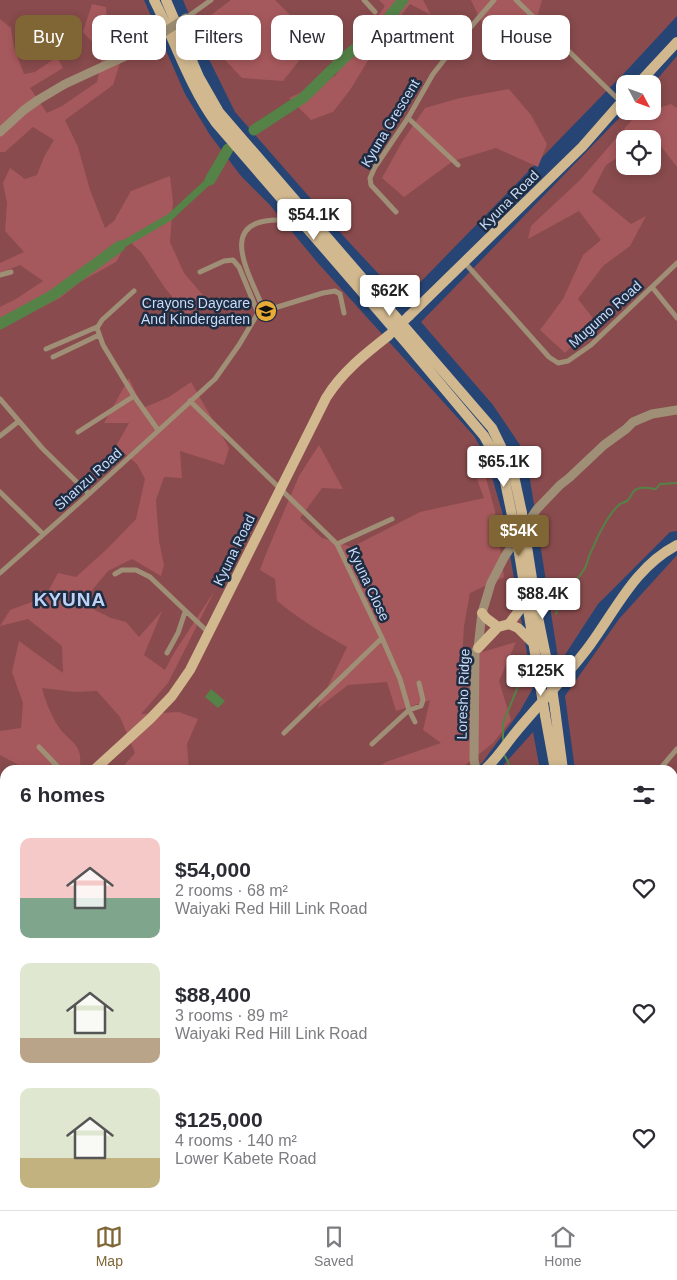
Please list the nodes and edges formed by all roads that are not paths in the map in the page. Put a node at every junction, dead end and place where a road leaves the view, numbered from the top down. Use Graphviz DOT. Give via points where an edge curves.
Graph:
graph roads {
  1 [pos="154,0"];
  2 [pos="166,0"];
  3 [pos="211,0"];
  4 [pos="364,0"];
  5 [pos="494,0"];
  6 [pos="516,0"];
  7 [pos="375,12"];
  8 [pos="190,15"];
  9 [pos="176,24"];
  10 [pos="677,42"];
  11 [pos="646,75"];
  12 [pos="616,93"];
  13 [pos="616,108"];
  14 [pos="408,118"];
  15 [pos="0,132"];
  16 [pos="458,165"];
  17 [pos="396,212"];
  18 [pos="282,220"];
  19 [pos="465,263"];
  20 [pos="677,263"];
  21 [pos="11,272"];
  22 [pos="200,272"];
  23 [pos="0,275"];
  24 [pos="652,287"];
  25 [pos="134,291"];
  26 [pos="261,311"];
  27 [pos="344,313"];
  28 [pos="677,318"];
  29 [pos="98,327"];
  30 [pos="99,335"];
  31 [pos="46,349"];
  32 [pos="53,357"];
  33 [pos="134,396"];
  34 [pos="0,399"];
  35 [pos="190,401"];
  36 [pos="677,410"];
  37 [pos="19,420"];
  38 [pos="158,430"];
  39 [pos="78,432"];
  40 [pos="0,436"];
  41 [pos="280,488"];
  42 [pos="0,492"];
  43 [pos="89,494"];
  44 [pos="392,519"];
  45 [pos="43,534"];
  46 [pos="337,544"];
  47 [pos="677,545"];
  48 [pos="0,573"];
  49 [pos="115,574"];
  50 [pos="527,600"];
  51 [pos="185,612"];
  52 [pos="482,613"];
  53 [pos="509,624"];
  54 [pos="498,627"];
  55 [pos="209,634"];
  56 [pos="382,638"];
  57 [pos="534,643"];
  58 [pos="478,648"];
  59 [pos="167,652"];
  60 [pos="419,683"];
  61 [pos="409,710"];
  62 [pos="415,722"];
  63 [pos="284,733"];
  64 [pos="372,744"];
  65 [pos="40,747"];
  66 [pos="677,749"];
  67 [pos="56,765"];
  68 [pos="100,765"];
  69 [pos="475,765"];
  70 [pos="488,765"];
  71 [pos="554,765"];
  72 [pos="562,765"];
  73 [pos="663,765"];
  1 -- 50 [label="main road, bridge" via="195,90 216,123 484,436 504,477"];
  2 -- 72 [label="main road, bridge" via="199,77 219,112 492,428 513,471 522,513"];
  3 -- 8 [label="street"];
  4 -- 7 [label="street"];
  5 -- 14 [label="street, Kyuna Crescent" via="433,74"];
  6 -- 12 [label="street"];
  9 -- 15 [label="street, bridge" via="130,54 38,100"];
  10 -- 11 [label="main road"];
  13 -- 19 [label="main road, Kyuna Road" via="582,147"];
  14 -- 16 [label="street"];
  14 -- 17 [label="street, Kyuna Crescent" via="379,159 370,178 371,185"];
  18 -- 26 [label="street" via="260,220 252,224 244,230 241,242 242,255"];
  19 -- 24 [label="street, Mugumo Road" via="549,357 558,363 568,361 590,345"];
  19 -- 41 [label="main road, Kyuna Road, bridge" via="357,361 332,388"];
  20 -- 24 [label="street, Mugumo Road"];
  21 -- 23 [label="street"];
  22 -- 26 [label="street" via="233,260"];
  24 -- 28 [label="street"];
  25 -- 29 [label="street" via="106,315"];
  26 -- 27 [label="street" via="336,291 340,294"];
  26 -- 35 [label="street, Shanzu Road" via="229,362"];
  29 -- 30 [label="street"];
  29 -- 31 [label="street"];
  30 -- 32 [label="street"];
  30 -- 33 [label="street"];
  33 -- 38 [label="street"];
  33 -- 39 [label="street"];
  34 -- 37 [label="street"];
  35 -- 38 [label="street, Shanzu Road"];
  35 -- 41 [label="street"];
  36 -- 52 [label="street, Loresho Ridge" via="652,414 632,422 560,485 537,510 505,556 490,583"];
  37 -- 40 [label="street"];
  37 -- 43 [label="street" via="42,448"];
  38 -- 43 [label="street, Shanzu Road"];
  41 -- 46 [label="street, Kyuna Close"];
  41 -- 55 [label="main road, Kyuna Road"];
  42 -- 45 [label="street"];
  43 -- 45 [label="street, Shanzu Road"];
  44 -- 46 [label="street"];
  45 -- 48 [label="street, Shanzu Road"];
  46 -- 56 [label="street, Kyuna Close"];
  47 -- 70 [label="main road" via="642,571 577,662"];
  49 -- 51 [label="street" via="122,570 136,570 150,577"];
  50 -- 53 [label="main road"];
  50 -- 57 [label="main road"];
  51 -- 55 [label="street"];
  51 -- 59 [label="street"];
  52 -- 54 [label="main road"];
  52 -- 58 [label="street, Loresho Ridge"];
  53 -- 54 [label="main road"];
  53 -- 57 [label="main road"];
  54 -- 58 [label="main road"];
  55 -- 68 [label="main road, Kyuna Road" via="172,696"];
  56 -- 61 [label="street"];
  56 -- 63 [label="street, Kyuna Close"];
  57 -- 71 [label="main road, bridge"];
  58 -- 69 [label="street, Loresho Ridge" via="475,652"];
  60 -- 61 [label="street" via="423,703"];
  61 -- 62 [label="street"];
  61 -- 64 [label="street"];
  65 -- 67 [label="street"];
  66 -- 73 [label="street"];
}
